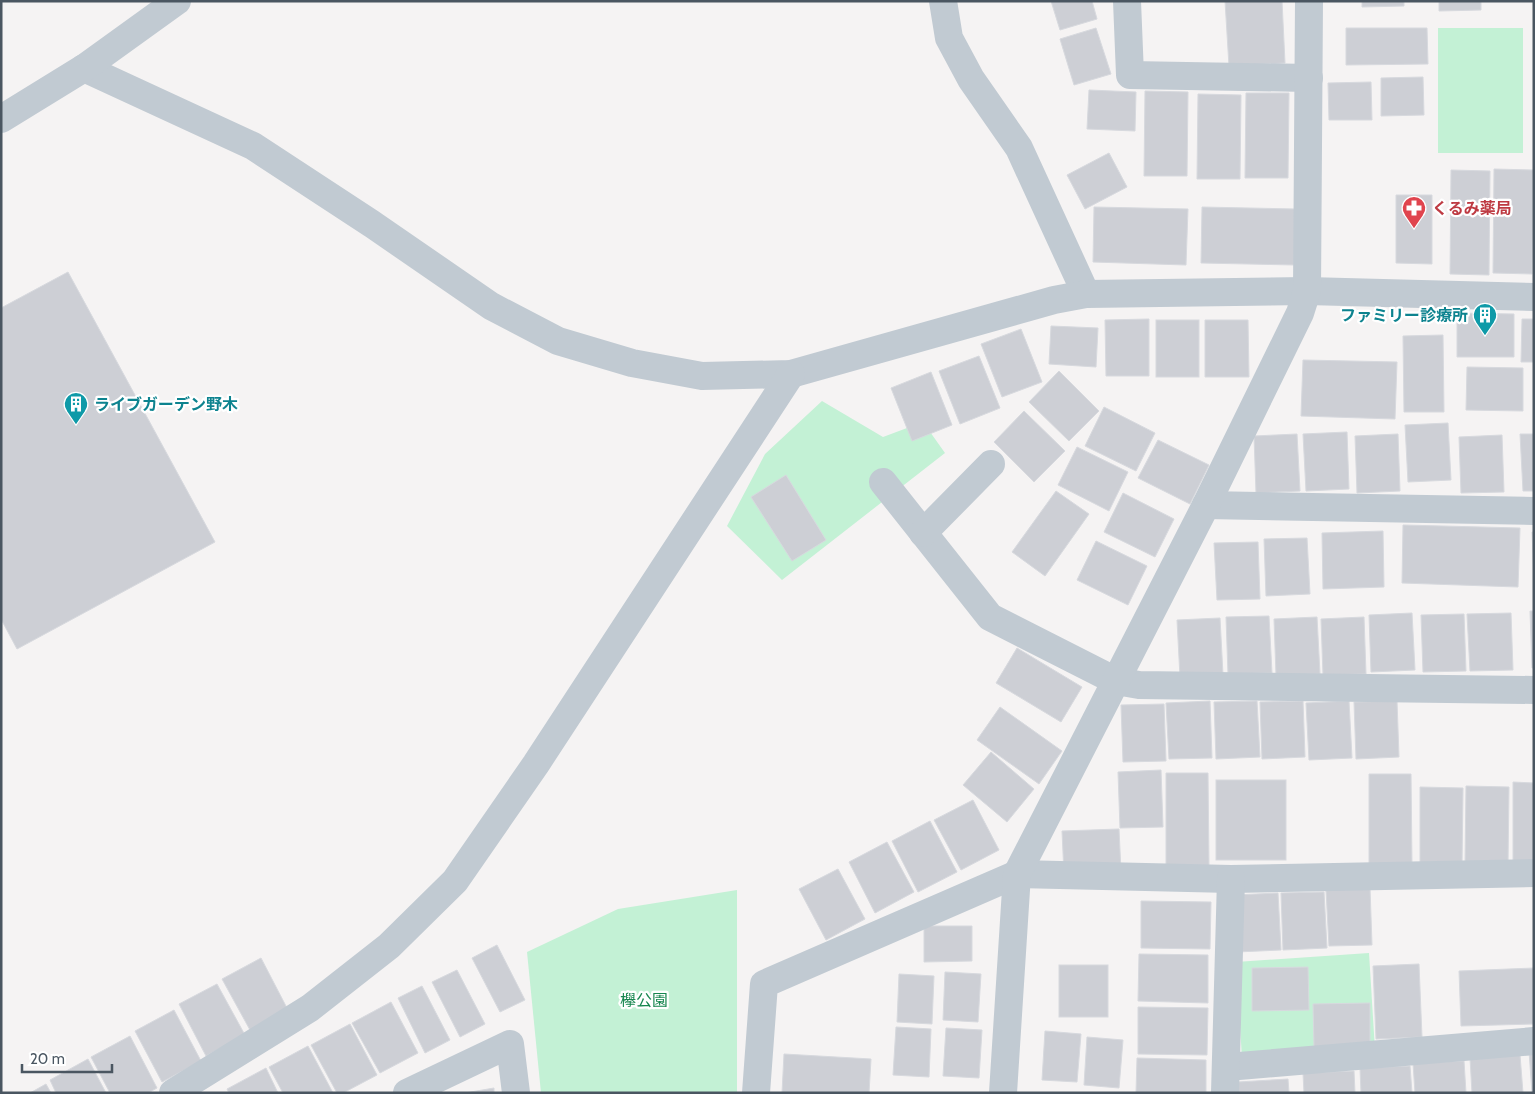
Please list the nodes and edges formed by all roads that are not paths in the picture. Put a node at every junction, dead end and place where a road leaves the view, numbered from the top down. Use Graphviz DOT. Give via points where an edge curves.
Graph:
graph roads {
  1 [pos="177,1"];
  2 [pos="943,1"];
  3 [pos="1127,1"];
  4 [pos="1309,1"];
  5 [pos="84,68"];
  6 [pos="1309,78"];
  7 [pos="1,119"];
  8 [pos="1307,291"];
  9 [pos="1086,294"];
  10 [pos="1534,297"];
  11 [pos="791,374"];
  12 [pos="991,464"];
  13 [pos="883,482"];
  14 [pos="1206,505"];
  15 [pos="1534,511"];
  16 [pos="923,533"];
  17 [pos="1116,681"];
  18 [pos="1534,690"];
  19 [pos="1534,873"];
  20 [pos="1018,874"];
  21 [pos="1231,879"];
  22 [pos="1534,1041"];
  23 [pos="1226,1080"];
  24 [pos="173,1093"];
  25 [pos="407,1093"];
  26 [pos="516,1093"];
  27 [pos="756,1093"];
  28 [pos="1003,1093"];
  1 -- 5 [label="street"];
  2 -- 9 [label="street" via="948,38 971,79 1019,148"];
  3 -- 6 [label="street" via="1130,75"];
  4 -- 6 [label="street"];
  5 -- 7 [label="street"];
  5 -- 11 [label="street" via="253,146 491,306 558,341 632,363 702,376"];
  6 -- 8 [label="street"];
  8 -- 9 [label="street"];
  8 -- 10 [label="street"];
  8 -- 14 [label="street" via="1300,313"];
  9 -- 11 [label="street" via="1054,300"];
  11 -- 24 [label="street" via="455,881 389,946 310,1008"];
  12 -- 16 [label="street"];
  13 -- 16 [label="street"];
  14 -- 15 [label="street"];
  14 -- 17 [label="street"];
  16 -- 17 [label="street" via="990,617"];
  17 -- 18 [label="street" via="1139,685"];
  17 -- 20 [label="street"];
  19 -- 21 [label="street"];
  20 -- 21 [label="street"];
  20 -- 27 [label="street" via="764,984"];
  20 -- 28 [label="street"];
  21 -- 23 [label="street"];
  22 -- 23 [label="street"];
  25 -- 26 [label="street" via="510,1044"];
}
